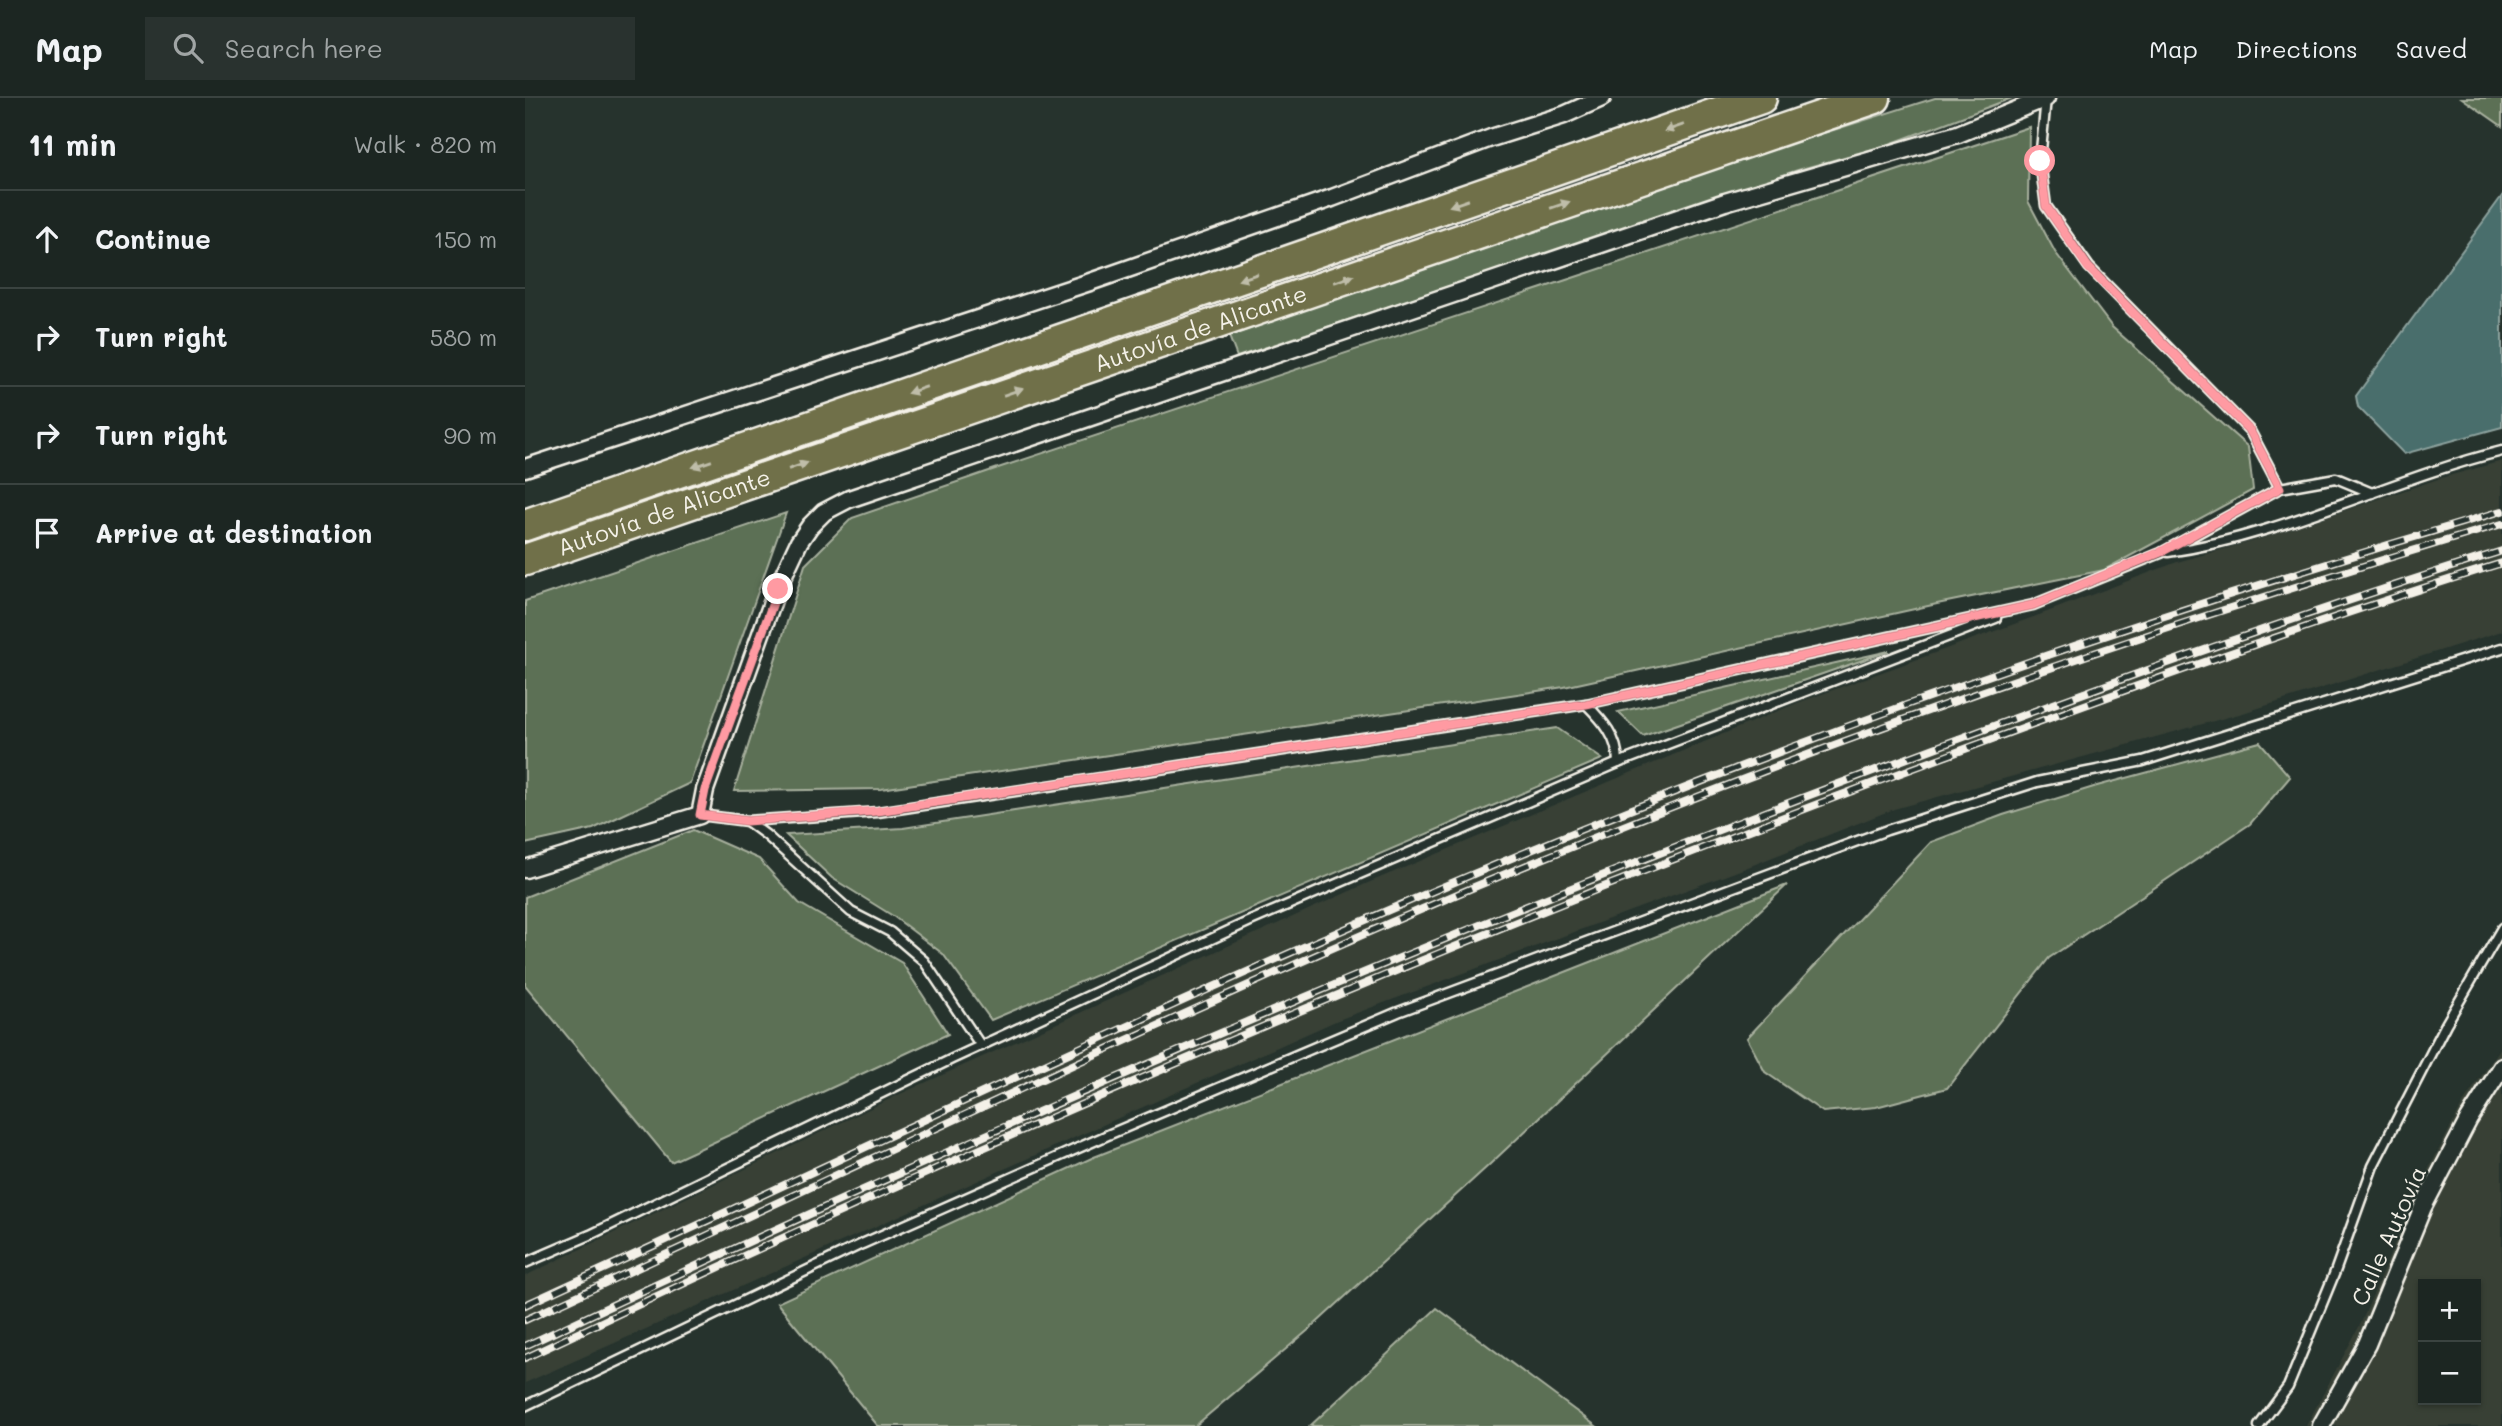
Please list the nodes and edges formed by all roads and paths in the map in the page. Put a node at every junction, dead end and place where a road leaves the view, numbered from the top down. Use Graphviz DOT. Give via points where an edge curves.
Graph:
graph roads {
  1 [pos="1602,98"];
  2 [pos="1761,98"];
  3 [pos="1875,98"];
  4 [pos="2046,98"];
  5 [pos="2502,452"];
  6 [pos="525,468"];
  7 [pos="2280,488"];
  8 [pos="2372,493"];
  9 [pos="525,525"];
  10 [pos="2161,552"];
  11 [pos="525,560"];
  12 [pos="2024,607"];
  13 [pos="2502,648"];
  14 [pos="1586,704"];
  15 [pos="1618,763"];
  16 [pos="700,815"];
  17 [pos="747,821"];
  18 [pos="525,869"];
  19 [pos="2502,928"];
  20 [pos="981,1046"];
  21 [pos="2502,1067"];
  22 [pos="525,1263"];
  23 [pos="525,1406"];
  24 [pos="2259,1426"];
  25 [pos="2321,1426"];
  1 -- 6 [label="street" via="1564,116 1077,286"];
  2 -- 9 [label="highway, Autovía de Alicante, one-way"];
  11 -- 3 [label="highway, Autovía de Alicante, one-way"];
  4 -- 7 [label="lane" via="2040,161 2046,206 2088,267 2250,431"];
  4 -- 16 [label="street" via="1958,134 1725,202 862,495 824,512 799,542 778,589"];
  5 -- 8 [label="lane"];
  7 -- 8 [label="lane" via="2336,478"];
  7 -- 10 [label="lane"];
  8 -- 10 [label="lane" via="2207,546"];
  10 -- 12 [label="lane"];
  12 -- 14 [label="lane"];
  12 -- 15 [label="lane"];
  13 -- 23 [label="lane" via="2143,761 2037,782 1887,830 1398,1012 862,1244"];
  14 -- 15 [label="lane" via="1607,725 1618,750"];
  14 -- 17 [label="lane" via="890,810"];
  15 -- 20 [label="lane" via="1248,922"];
  16 -- 17 [label="lane"];
  16 -- 18 [label="street"];
  17 -- 20 [label="lane" via="851,912 890,932 924,961"];
  19 -- 24 [label="lane" via="2445,1024 2373,1166 2288,1387"];
  20 -- 22 [label="lane"];
  21 -- 25 [label="street, Calle Autovía" via="2423,1207 2367,1344"];
}
